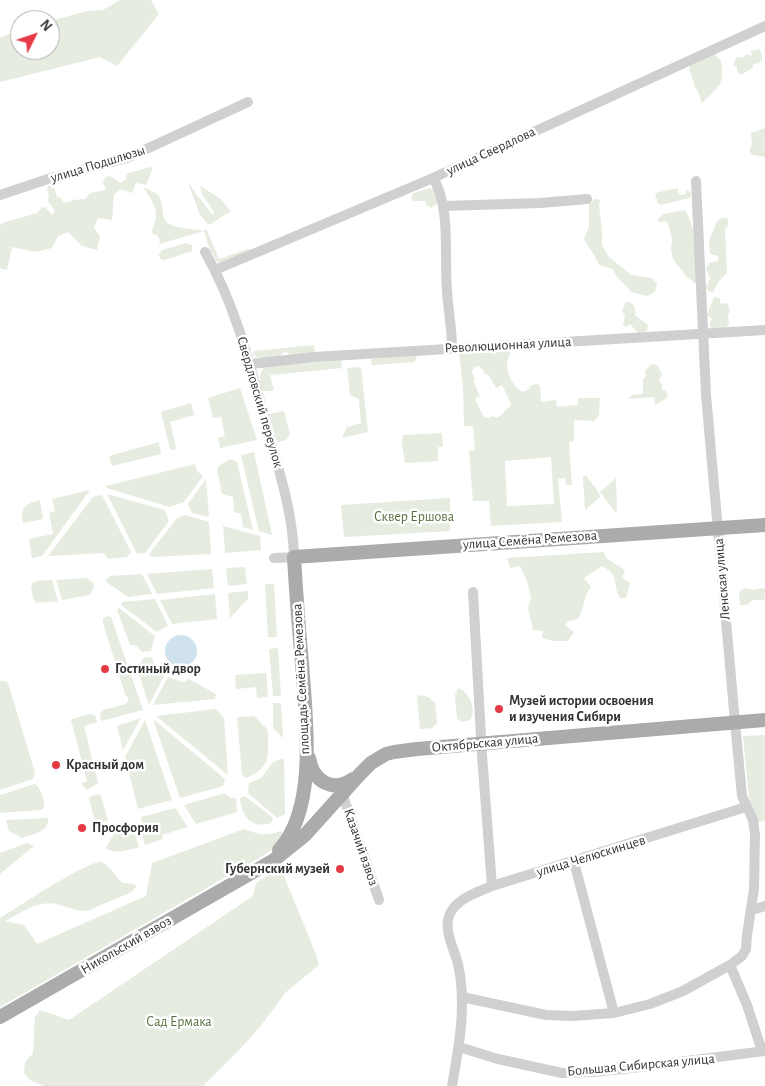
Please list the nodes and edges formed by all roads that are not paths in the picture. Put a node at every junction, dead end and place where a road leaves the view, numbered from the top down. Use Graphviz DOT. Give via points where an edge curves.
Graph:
graph roads {
  1 [pos="765,26"];
  2 [pos="248,102"];
  3 [pos="433,178"];
  4 [pos="696,181"];
  5 [pos="0,195"];
  6 [pos="588,199"];
  7 [pos="444,206"];
  8 [pos="205,252"];
  9 [pos="215,270"];
  10 [pos="765,330"];
  11 [pos="703,334"];
  12 [pos="452,348"];
  13 [pos="251,364"];
  14 [pos="765,525"];
  15 [pos="718,528"];
  16 [pos="294,557"];
  17 [pos="274,558"];
  18 [pos="473,592"];
  19 [pos="765,720"];
  20 [pos="735,722"];
  21 [pos="482,743"];
  22 [pos="307,750"];
  23 [pos="360,774"];
  24 [pos="342,793"];
  25 [pos="746,807"];
  26 [pos="574,862"];
  27 [pos="252,873"];
  28 [pos="492,886"];
  29 [pos="379,900"];
  30 [pos="765,906"];
  31 [pos="752,910"];
  32 [pos="730,965"];
  33 [pos="462,998"];
  34 [pos="614,1012"];
  35 [pos="0,1016"];
  36 [pos="459,1047"];
  37 [pos="764,1051"];
  38 [pos="452,1086"];
  1 -- 3 [label="street, улица Свердлова"];
  2 -- 5 [label="street, улица Подшлюзы" via="128,158"];
  3 -- 7 [label="street" via="439,186"];
  3 -- 9 [label="street, улица Свердлова"];
  4 -- 11 [label="street, Ленская улица"];
  6 -- 7 [label="street"];
  7 -- 12 [label="street"];
  8 -- 9 [label="street, Свердловский переулок"];
  9 -- 13 [label="street, Свердловский переулок"];
  10 -- 11 [label="street, Революционная улица"];
  11 -- 12 [label="street, Революционная улица"];
  11 -- 15 [label="street, Ленская улица"];
  12 -- 13 [label="street, Революционная улица" via="314,356"];
  13 -- 16 [label="street, Свердловский переулок" via="287,501"];
  14 -- 15 [label="main road, улица Семёна Ремезова"];
  15 -- 16 [label="main road, улица Семёна Ремезова"];
  15 -- 20 [label="street, Ленская улица"];
  16 -- 17 [label="street"];
  16 -- 22 [label="main road, площадь Семёна Ремезова"];
  18 -- 21 [label="street"];
  19 -- 20 [label="main road, Октябрьская улица"];
  20 -- 21 [label="main road, Октябрьская улица"];
  20 -- 25 [label="street, Ленская улица" via="742,796"];
  21 -- 23 [label="main road, Октябрьская улица" via="394,752 378,758"];
  21 -- 28 [label="street"];
  22 -- 23 [label="main road" via="312,770 327,784 344,784"];
  22 -- 27 [label="main road, площадь Семёна Ремезова" via="303,792 291,832 277,852"];
  23 -- 24 [label="main road, Октябрьская улица"];
  24 -- 27 [label="main road, Октябрьская улица" via="296,844"];
  24 -- 29 [label="street, Казачий взвоз"];
  25 -- 26 [label="street, улица Челюскинцев"];
  25 -- 31 [label="street, Ленская улица" via="753,820 755,834"];
  26 -- 28 [label="street, улица Челюскинцев"];
  26 -- 34 [label="street"];
  27 -- 35 [label="main road, Никольский взвоз"];
  28 -- 33 [label="street, улица Челюскинцев" via="470,896 450,913 448,922 460,973"];
  30 -- 31 [label="street"];
  31 -- 32 [label="street, Ленская улица" via="746,949"];
  32 -- 34 [label="street, Ленская улица" via="662,1000"];
  32 -- 37 [label="street"];
  33 -- 34 [label="street, Ленская улица" via="546,1015"];
  33 -- 36 [label="street"];
  36 -- 37 [label="street, Большая Сибирская улица" via="505,1061 562,1072 632,1068"];
  36 -- 38 [label="street"];
}
